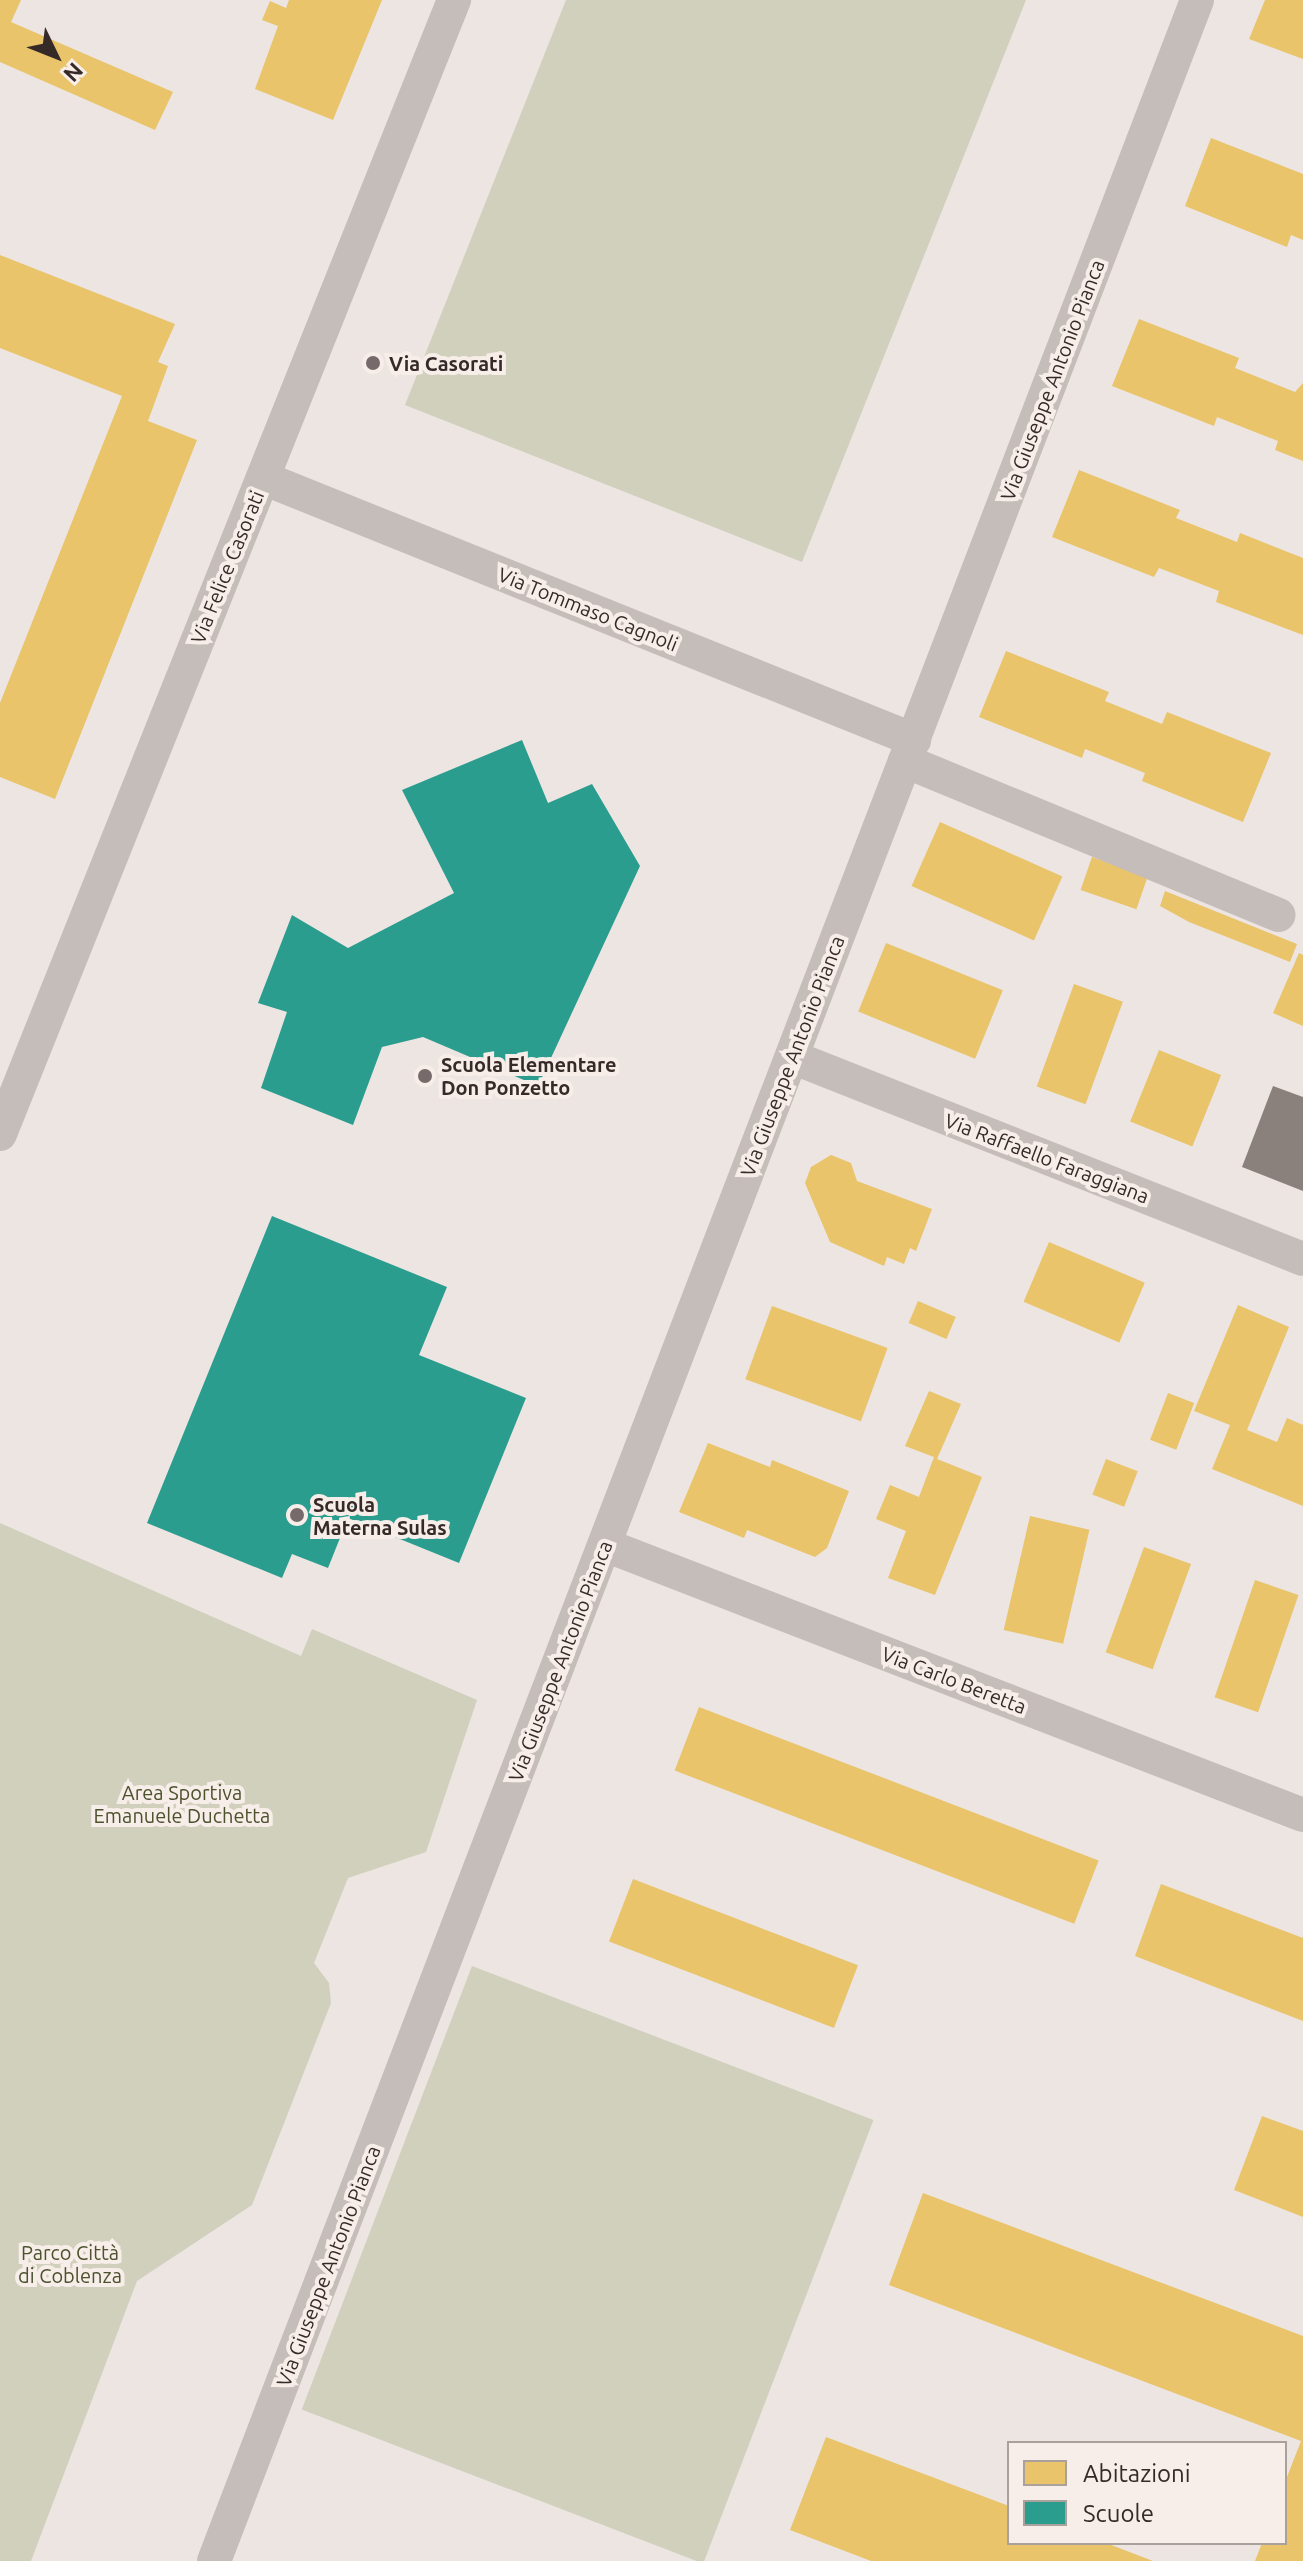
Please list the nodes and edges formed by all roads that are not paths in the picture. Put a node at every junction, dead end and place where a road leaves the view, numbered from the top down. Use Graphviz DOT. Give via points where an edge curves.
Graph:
graph roads {
  1 [pos="454,0"];
  2 [pos="1197,0"];
  3 [pos="263,478"];
  4 [pos="910,750"];
  5 [pos="1278,915"];
  6 [pos="792,1057"];
  7 [pos="0,1134"];
  8 [pos="1303,1259"];
  9 [pos="605,1545"];
  10 [pos="1303,1815"];
  11 [pos="214,2561"];
  1 -- 3 [label="street, Via Felice Casorati"];
  2 -- 4 [label="street, Via Giuseppe Antonio Pianca"];
  3 -- 4 [label="street, Via Tommaso Cagnoli"];
  3 -- 7 [label="street, Via Felice Casorati"];
  4 -- 5 [label="street"];
  4 -- 6 [label="street, Via Giuseppe Antonio Pianca"];
  6 -- 8 [label="street, Via Raffaello Faraggiana"];
  6 -- 9 [label="street, Via Giuseppe Antonio Pianca"];
  9 -- 10 [label="street, Via Carlo Beretta"];
  9 -- 11 [label="street, Via Giuseppe Antonio Pianca"];
}
